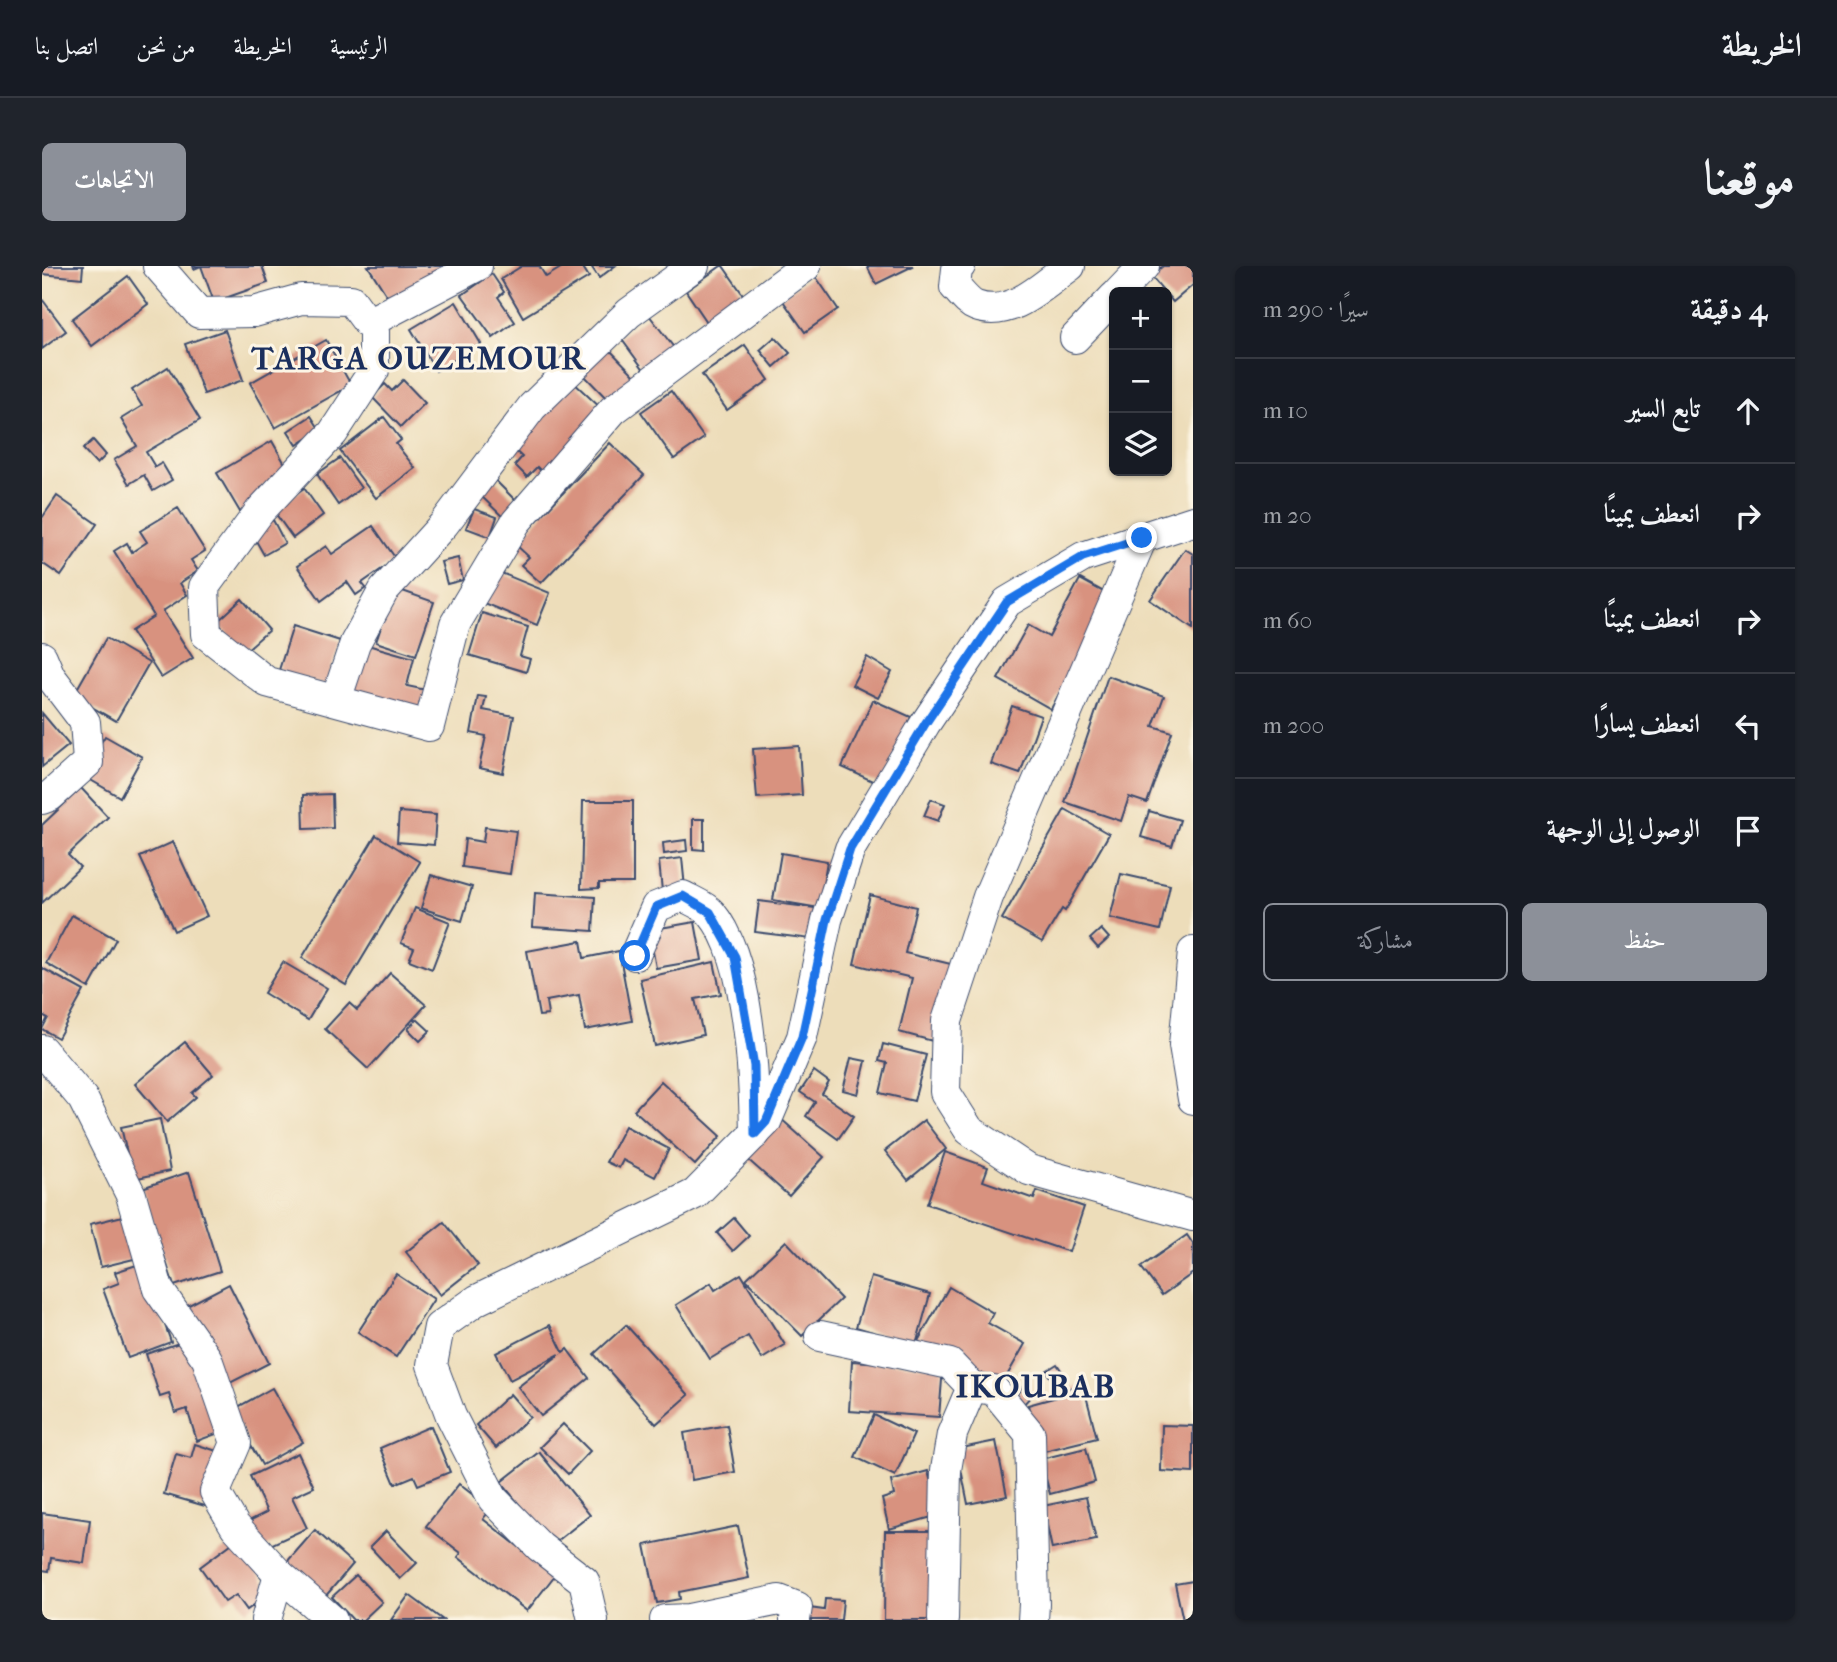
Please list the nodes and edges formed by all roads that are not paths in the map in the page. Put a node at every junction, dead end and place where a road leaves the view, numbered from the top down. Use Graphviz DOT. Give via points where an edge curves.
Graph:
graph roads {
  1 [pos="158,266"];
  2 [pos="477,266"];
  3 [pos="694,266"];
  4 [pos="806,266"];
  5 [pos="960,266"];
  6 [pos="1070,266"];
  7 [pos="1144,266"];
  8 [pos="1124,287"];
  9 [pos="1109,302"];
  10 [pos="368,323"];
  11 [pos="1075,338"];
  12 [pos="1193,521"];
  13 [pos="1142,538"];
  14 [pos="42,657"];
  15 [pos="336,700"];
  16 [pos="42,799"];
  17 [pos="1193,951"];
  18 [pos="635,956"];
  19 [pos="42,1050"];
  20 [pos="1193,1099"];
  21 [pos="755,1134"];
  22 [pos="1193,1216"];
  23 [pos="820,1336"];
  24 [pos="972,1387"];
  25 [pos="279,1574"];
  26 [pos="266,1620"];
  27 [pos="332,1620"];
  28 [pos="593,1620"];
  29 [pos="665,1620"];
  30 [pos="795,1620"];
  31 [pos="943,1620"];
  32 [pos="1033,1620"];
  1 -- 10 [label="street" via="200,313 254,312 300,299 351,300"];
  2 -- 10 [label="street"];
  3 -- 15 [label="street" via="629,313 532,407 444,524 384,590 355,643"];
  4 -- 15 [label="street" via="612,410 516,522 455,624 429,726"];
  5 -- 6 [label="street" via="955,287 974,305 1002,310"];
  7 -- 8 [label="street"];
  9 -- 11 [label="street"];
  10 -- 15 [label="street" via="374,331 374,370 333,433 260,512 204,587 206,634 267,682"];
  12 -- 13 [label="street"];
  13 -- 21 [label="street" via="1083,557 1007,602 925,724 850,849 827,920 802,1037 766,1122"];
  13 -- 22 [label="street" via="988,897 947,1021 945,1091 969,1130 1029,1170"];
  14 -- 16 [label="street" via="50,676 85,722 88,762"];
  17 -- 20 [label="street" via="1184,1045"];
  18 -- 21 [label="street" via="656,907 683,896 710,912 735,957 754,1066"];
  19 -- 25 [label="street" via="83,1099 131,1195 158,1289 207,1359 236,1443 215,1492 235,1526"];
  21 -- 28 [label="street" via="695,1194 477,1300 439,1327 432,1365 451,1416 493,1499 540,1547 584,1581"];
  23 -- 24 [label="street" via="950,1364"];
  24 -- 31 [label="street" via="952,1434 946,1470"];
  24 -- 32 [label="street" via="993,1390 1030,1434"];
  25 -- 26 [label="street"];
  25 -- 27 [label="street"];
  29 -- 30 [label="street" via="779,1600 797,1607"];
}
